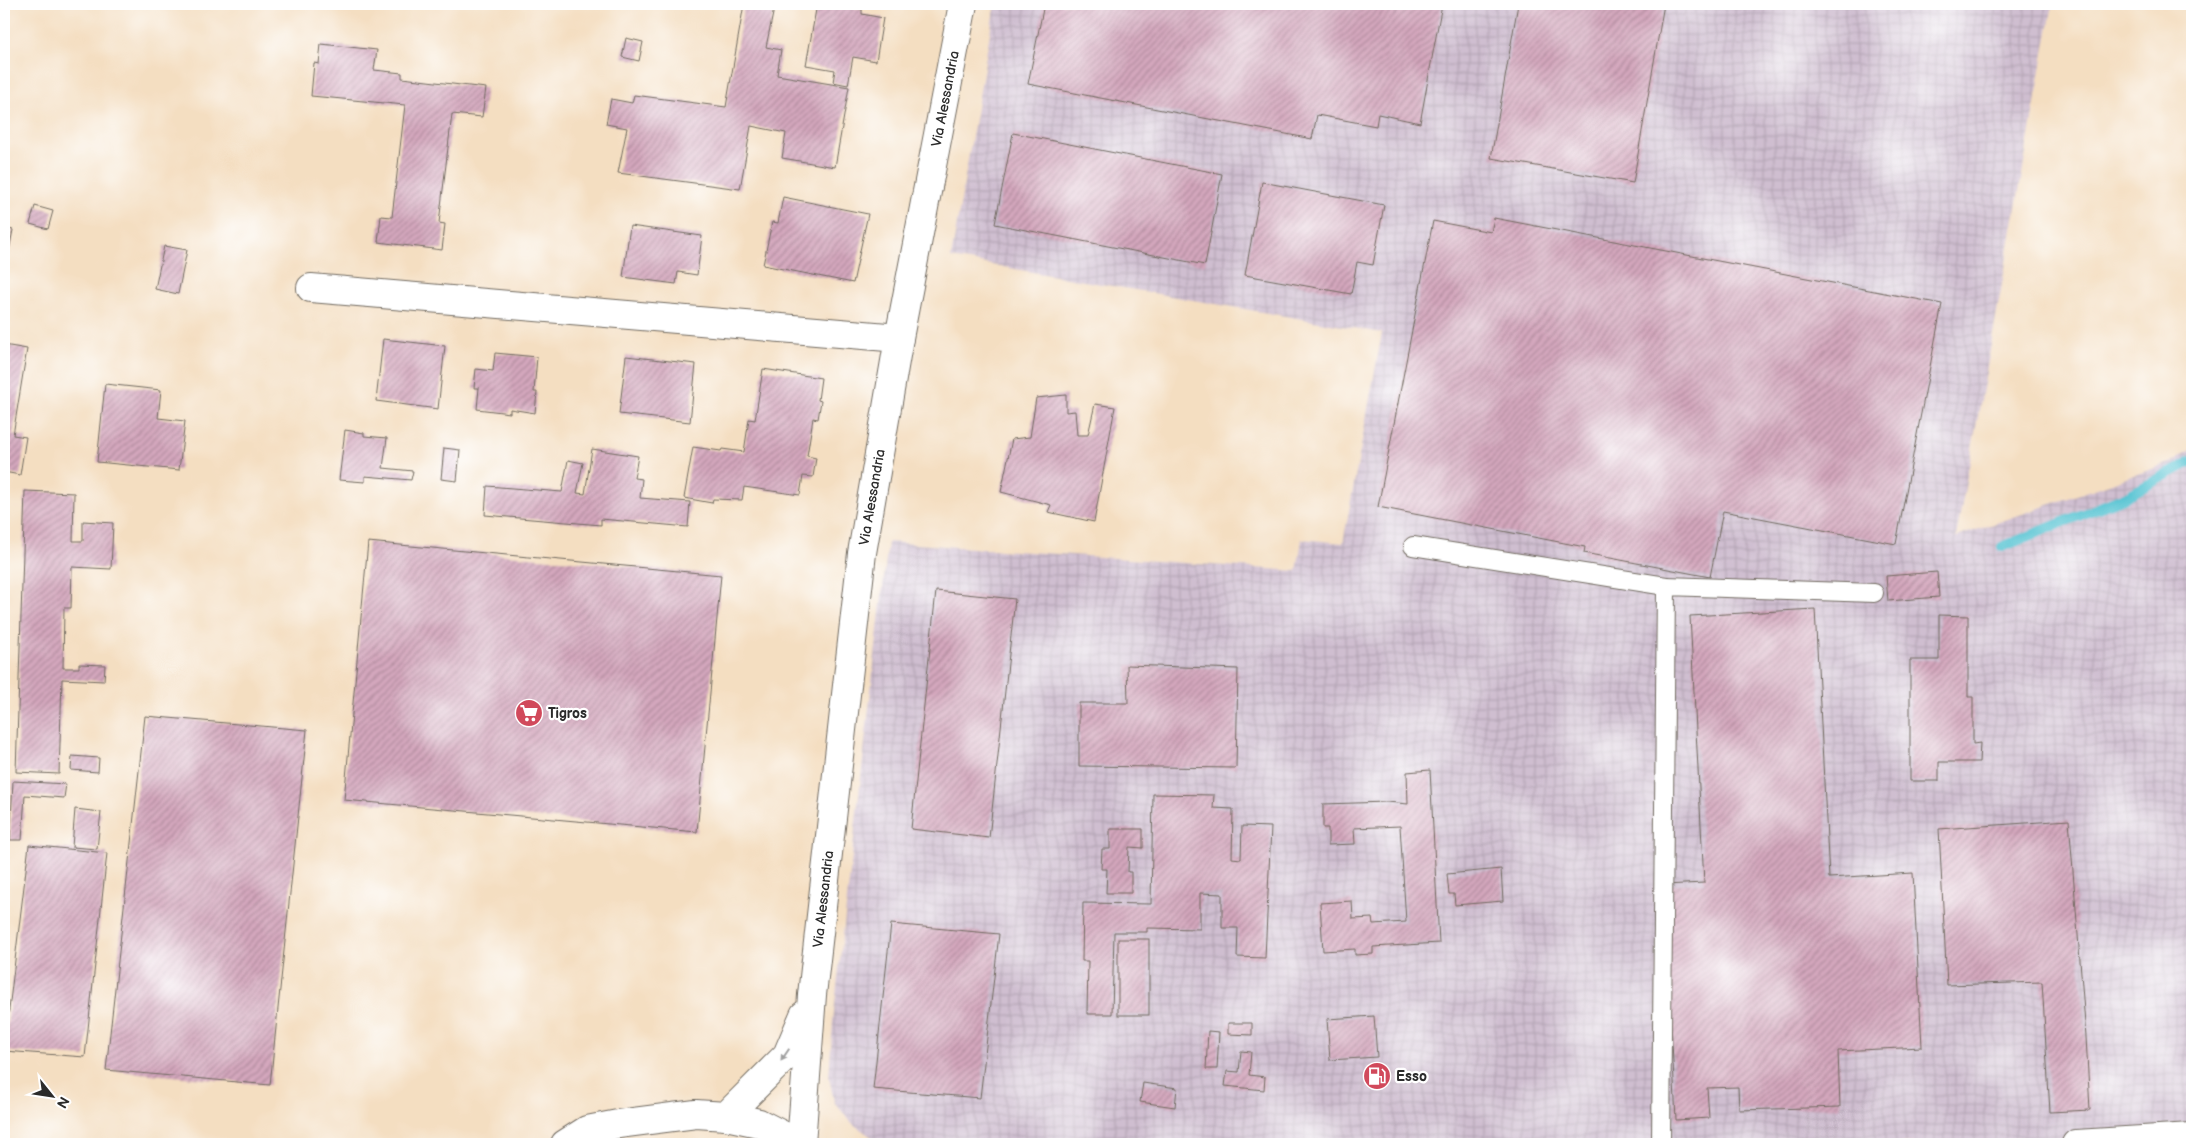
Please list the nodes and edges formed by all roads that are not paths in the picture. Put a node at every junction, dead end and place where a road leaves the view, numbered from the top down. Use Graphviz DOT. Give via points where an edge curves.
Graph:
graph roads {
  1 [pos="964,4"];
  2 [pos="311,288"];
  3 [pos="899,338"];
  4 [pos="1413,546"];
  5 [pos="1666,586"];
  6 [pos="1874,593"];
  7 [pos="812,995"];
  8 [pos="726,1116"];
  9 [pos="2192,1138"];
  10 [pos="565,1144"];
  11 [pos="800,1144"];
  12 [pos="1661,1144"];
  13 [pos="2076,1144"];
  1 -- 3 [label="street, Via Alessandria"];
  2 -- 3 [label="street"];
  3 -- 7 [label="street, Via Alessandria" via="862,553"];
  4 -- 5 [label="lane"];
  5 -- 6 [label="lane"];
  5 -- 12 [label="lane"];
  7 -- 8 [label="street, Via Alessandria, one-way" via="787,1055"];
  7 -- 11 [label="street, Via Alessandria"];
  8 -- 10 [label="street" via="696,1114 618,1124 587,1130"];
  8 -- 11 [label="street" via="759,1123"];
  9 -- 13 [label="street"];
}
